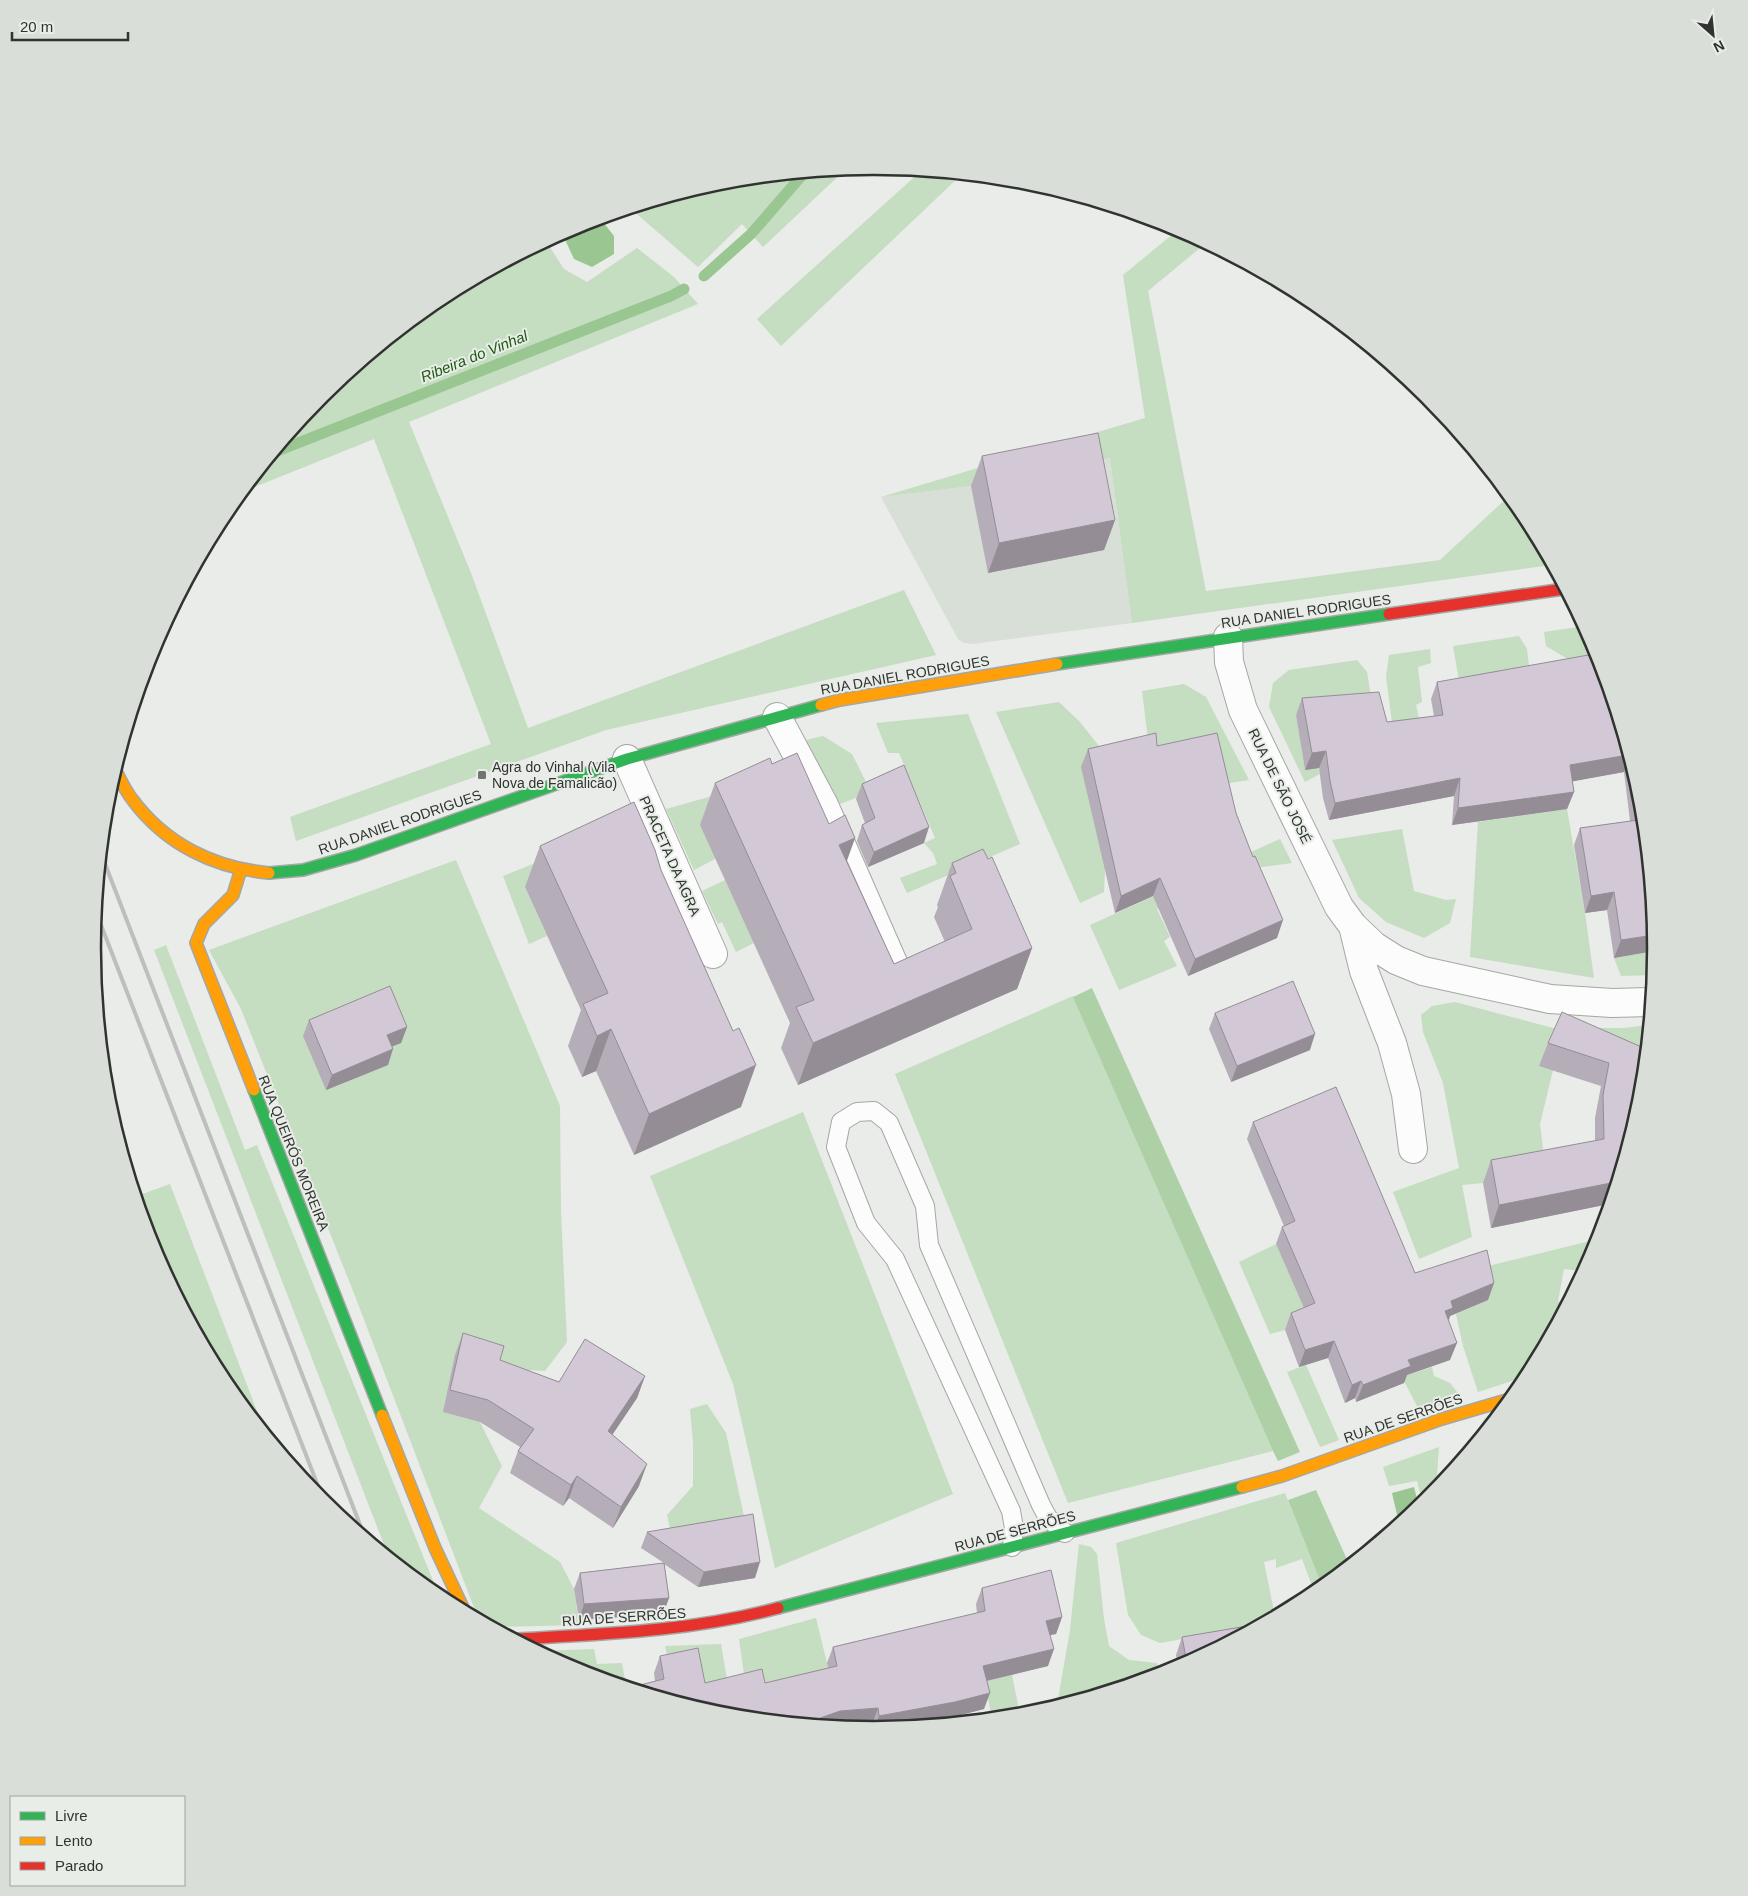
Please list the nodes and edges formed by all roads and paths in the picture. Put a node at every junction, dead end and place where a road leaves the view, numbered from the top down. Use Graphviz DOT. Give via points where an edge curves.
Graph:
graph roads {
  1 [pos="1559,591"];
  2 [pos="1228,638"];
  3 [pos="777,717"];
  4 [pos="628,759"];
  5 [pos="121,778"];
  6 [pos="241,869"];
  7 [pos="1353,926"];
  8 [pos="713,954"];
  9 [pos="894,965"];
  10 [pos="1645,1002"];
  11 [pos="1413,1148"];
  12 [pos="1498,1402"];
  13 [pos="1065,1533"];
  14 [pos="1012,1547"];
  15 [pos="459,1600"];
  16 [pos="527,1638"];
  1 -- 2 [label="street, RUA DANIEL RODRIGUES"];
  2 -- 3 [label="street, RUA DANIEL RODRIGUES" via="840,700"];
  2 -- 7 [label="street, RUA DE SÃO JOSÉ" via="1235,688 1243,710 1339,907"];
  3 -- 4 [label="street, RUA DANIEL RODRIGUES"];
  3 -- 9 [label="street" via="824,805"];
  4 -- 6 [label="street, RUA DANIEL RODRIGUES" via="356,856 303,870 268,872"];
  4 -- 8 [label="street, PRACETA DA AGRA"];
  5 -- 6 [label="street" via="131,798 168,837 213,862"];
  6 -- 15 [label="street, RUA QUEIRÓS MOREIRA" via="239,884 229,901 200,928 196,943 428,1530"];
  7 -- 10 [label="street, RUA DE SÃO JOSÉ" via="1381,951 1423,971 1550,999"];
  7 -- 11 [label="street, RUA DE SÃO JOSÉ" via="1364,971 1392,1043 1403,1085"];
  12 -- 13 [label="street, RUA DE SERRÕES" via="1282,1476"];
  13 -- 14 [label="street, RUA DE SERRÕES"];
  13 -- 14 [label="lane" via="1048,1518 1041,1505 929,1245 925,1206 890,1123 874,1111 857,1112 841,1122 836,1147 866,1223 895,1259 1011,1511 1014,1528"];
  14 -- 16 [label="street, RUA DE SERRÕES" via="725,1622"];
}
